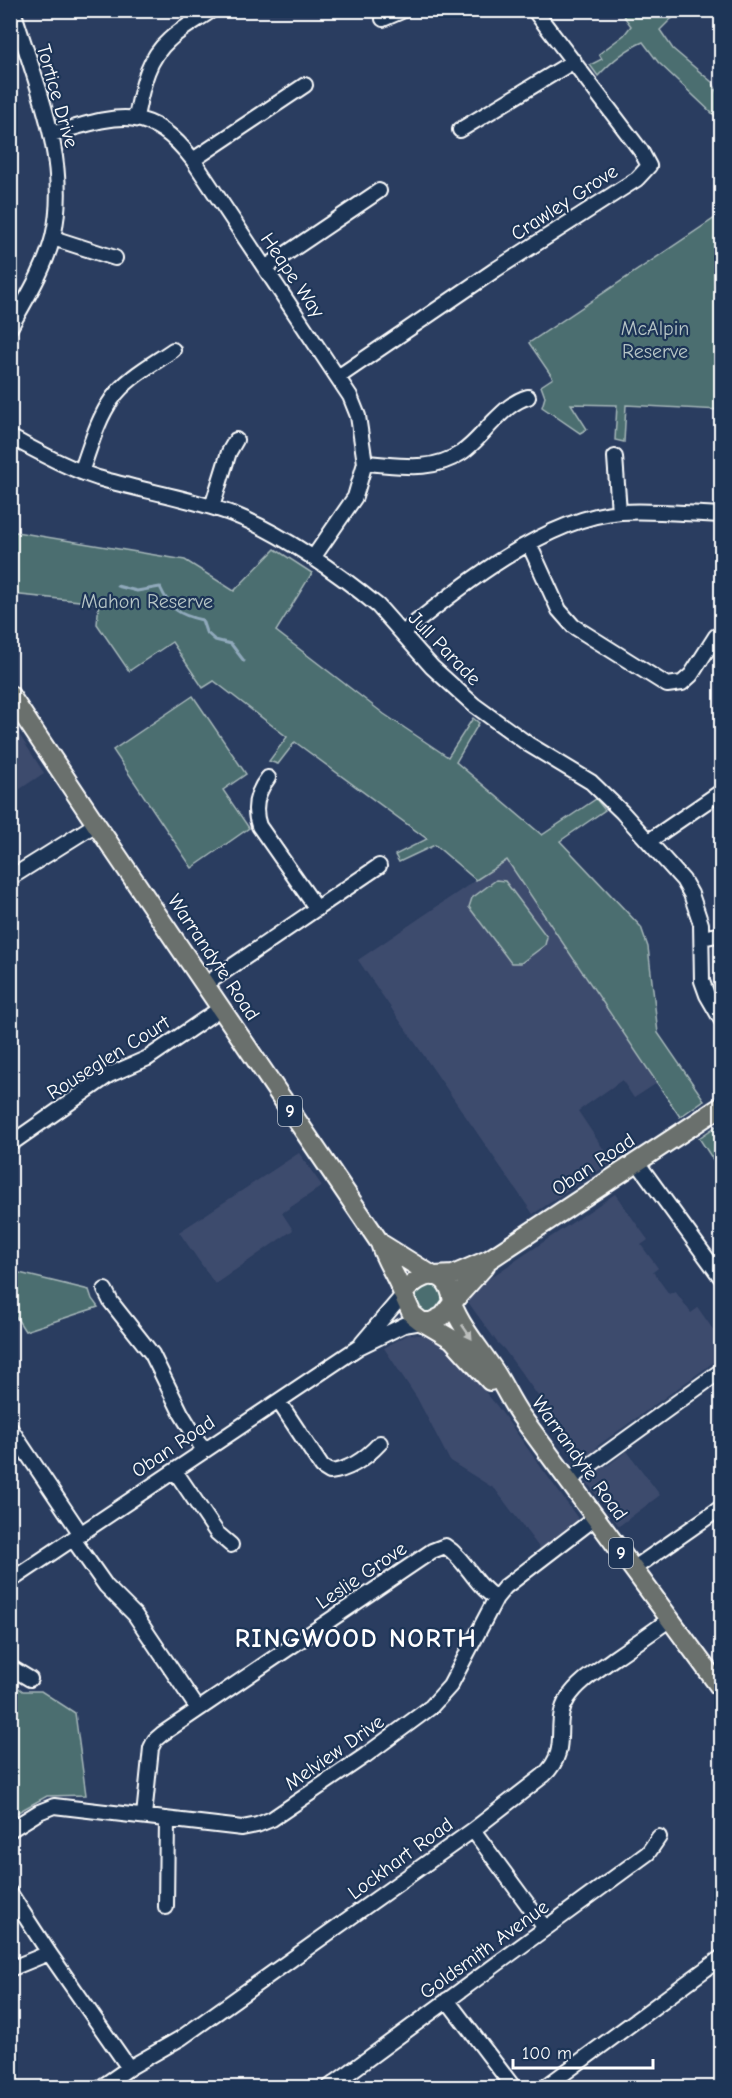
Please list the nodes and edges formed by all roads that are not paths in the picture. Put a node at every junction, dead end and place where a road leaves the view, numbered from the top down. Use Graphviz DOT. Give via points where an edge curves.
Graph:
graph roads {
  1 [pos="13,10"];
  2 [pos="212,10"];
  3 [pos="404,10"];
  4 [pos="534,10"];
  5 [pos="383,19"];
  6 [pos="574,61"];
  7 [pos="305,84"];
  8 [pos="136,117"];
  9 [pos="460,130"];
  10 [pos="51,134"];
  11 [pos="193,160"];
  12 [pos="379,191"];
  13 [pos="53,238"];
  14 [pos="116,258"];
  15 [pos="265,268"];
  16 [pos="10,328"];
  17 [pos="173,350"];
  18 [pos="338,377"];
  19 [pos="528,397"];
  20 [pos="10,437"];
  21 [pos="236,440"];
  22 [pos="615,457"];
  23 [pos="365,463"];
  24 [pos="81,472"];
  25 [pos="212,507"];
  26 [pos="619,512"];
  27 [pos="722,515"];
  28 [pos="529,544"];
  29 [pos="313,558"];
  30 [pos="403,633"];
  31 [pos="716,636"];
  32 [pos="10,695"];
  33 [pos="268,778"];
  34 [pos="722,790"];
  35 [pos="96,824"];
  36 [pos="649,841"];
  37 [pos="379,867"];
  38 [pos="10,878"];
  39 [pos="317,909"];
  40 [pos="722,934"];
  41 [pos="702,938"];
  42 [pos="206,984"];
  43 [pos="221,1008"];
  44 [pos="722,1021"];
  45 [pos="722,1106"];
  46 [pos="16,1140"];
  47 [pos="637,1162"];
  48 [pos="380,1243"];
  49 [pos="490,1259"];
  50 [pos="434,1276"];
  51 [pos="722,1279"];
  52 [pos="105,1290"];
  53 [pos="403,1294"];
  54 [pos="453,1304"];
  55 [pos="423,1322"];
  56 [pos="359,1347"];
  57 [pos="722,1370"];
  58 [pos="509,1398"];
  59 [pos="279,1402"];
  60 [pos="10,1428"];
  61 [pos="380,1443"];
  62 [pos="204,1451"];
  63 [pos="175,1471"];
  64 [pos="568,1480"];
  65 [pos="722,1507"];
  66 [pos="595,1518"];
  67 [pos="77,1536"];
  68 [pos="231,1545"];
  69 [pos="633,1569"];
  70 [pos="10,1581"];
  71 [pos="496,1598"];
  72 [pos="669,1619"];
  73 [pos="10,1667"];
  74 [pos="30,1679"];
  75 [pos="722,1690"];
  76 [pos="198,1709"];
  77 [pos="144,1816"];
  78 [pos="167,1819"];
  79 [pos="10,1830"];
  80 [pos="473,1830"];
  81 [pos="659,1838"];
  82 [pos="10,1893"];
  83 [pos="166,1907"];
  84 [pos="545,1928"];
  85 [pos="49,1953"];
  86 [pos="722,1957"];
  87 [pos="10,1969"];
  88 [pos="447,2000"];
  89 [pos="129,2068"];
  90 [pos="100,2088"];
  91 [pos="328,2088"];
  92 [pos="514,2088"];
  93 [pos="544,2088"];
  1 -- 10 [label="street, Tortice Drive"];
  2 -- 8 [label="street" via="169,40 153,59"];
  3 -- 5 [label="street"];
  4 -- 6 [label="street, Crawley Grove"];
  6 -- 9 [label="street"];
  6 -- 18 [label="street, Crawley Grove" via="649,166 637,179"];
  7 -- 11 [label="street"];
  8 -- 10 [label="street" via="112,118"];
  8 -- 11 [label="street, Heape Way" via="165,131"];
  10 -- 13 [label="street, Tortice Drive" via="59,193"];
  11 -- 15 [label="street, Heape Way"];
  12 -- 15 [label="street"];
  13 -- 14 [label="street"];
  13 -- 16 [label="street, Tortice Drive" via="42,268"];
  15 -- 18 [label="street, Heape Way"];
  17 -- 24 [label="street" via="112,398"];
  18 -- 23 [label="street, Heape Way" via="358,416"];
  19 -- 23 [label="street" via="508,407 462,453 442,463 424,467"];
  20 -- 24 [label="street, Jull Parade"];
  21 -- 25 [label="street"];
  22 -- 26 [label="street"];
  23 -- 29 [label="street, Heape Way" via="355,497"];
  24 -- 25 [label="street, Jull Parade"];
  25 -- 29 [label="street, Jull Parade" via="255,524"];
  26 -- 27 [label="street"];
  26 -- 28 [label="street" via="577,522"];
  28 -- 30 [label="street" via="450,594"];
  28 -- 31 [label="street" via="559,610 573,626 667,685 682,683 691,675"];
  29 -- 30 [label="street, Jull Parade" via="368,598"];
  30 -- 36 [label="street, Jull Parade" via="432,667 474,705 591,782"];
  32 -- 35 [label="main road, Warrandyte Road / 9"];
  33 -- 39 [label="street" via="261,786 255,813 259,826"];
  34 -- 36 [label="street"];
  35 -- 38 [label="street"];
  35 -- 42 [label="main road, Warrandyte Road / 9"];
  36 -- 41 [label="street, Jull Parade" via="687,887 699,916"];
  37 -- 39 [label="street"];
  39 -- 42 [label="street"];
  40 -- 41 [label="street"];
  41 -- 44 [label="street, Jull Parade" via="702,981"];
  42 -- 43 [label="main road, Warrandyte Road / 9"];
  43 -- 46 [label="street, Rouseglen Court" via="148,1059 109,1075"];
  43 -- 48 [label="main road, Warrandyte Road / 9"];
  45 -- 47 [label="main road, Oban Road"];
  47 -- 49 [label="main road, Oban Road"];
  47 -- 51 [label="street"];
  48 -- 50 [label="main road, Warrandyte Road / 9"];
  48 -- 53 [label="main road, Warrandyte Road / 9"];
  49 -- 50 [label="main road, Oban Road" via="453,1275"];
  49 -- 54 [label="main road, Oban Road"];
  50 -- 53 [label="main road" via="416,1279"];
  50 -- 54 [label="main road, 9" via="448,1286"];
  52 -- 62 [label="street" via="152,1354"];
  53 -- 55 [label="main road, 9" via="412,1314"];
  53 -- 56 [label="street, Oban Road"];
  54 -- 55 [label="main road" via="438,1320"];
  54 -- 58 [label="main road, Warrandyte Road / 9, one-way" via="459,1321"];
  55 -- 56 [label="street, Oban Road" via="404,1325"];
  55 -- 58 [label="main road, Warrandyte Road / 9" via="452,1339"];
  56 -- 59 [label="street, Oban Road"];
  57 -- 64 [label="street"];
  58 -- 64 [label="main road, Warrandyte Road / 9"];
  59 -- 61 [label="street" via="322,1467 330,1472 368,1456"];
  59 -- 62 [label="street, Oban Road"];
  60 -- 67 [label="street"];
  62 -- 63 [label="street, Oban Road"];
  63 -- 67 [label="street, Oban Road"];
  63 -- 68 [label="street" via="218,1533"];
  64 -- 66 [label="main road, Warrandyte Road / 9"];
  65 -- 69 [label="street"];
  66 -- 69 [label="main road, Warrandyte Road / 9"];
  66 -- 71 [label="street, Melview Drive"];
  67 -- 70 [label="street, Oban Road"];
  67 -- 76 [label="street" via="106,1586 135,1615"];
  69 -- 72 [label="main road, Warrandyte Road / 9"];
  71 -- 76 [label="street, Leslie Grove" via="484,1589 456,1552 445,1546"];
  71 -- 78 [label="street, Melview Drive" via="450,1686 431,1707 305,1797 257,1826 242,1828"];
  72 -- 75 [label="main road, Warrandyte Road / 9"];
  72 -- 80 [label="street, Lockhart Road" via="580,1683 567,1700 560,1752 554,1766"];
  73 -- 74 [label="street"];
  76 -- 77 [label="street, Leslie Grove" via="155,1740"];
  77 -- 78 [label="street, Melview Drive"];
  77 -- 79 [label="street, Melview Drive" via="54,1806"];
  78 -- 83 [label="street"];
  80 -- 84 [label="street"];
  80 -- 89 [label="street, Lockhart Road" via="182,2038"];
  81 -- 84 [label="street, Goldsmith Avenue" via="648,1853"];
  82 -- 85 [label="street"];
  84 -- 88 [label="street, Goldsmith Avenue"];
  85 -- 87 [label="street"];
  85 -- 89 [label="street"];
  86 -- 93 [label="street"];
  88 -- 91 [label="street, Goldsmith Avenue"];
  88 -- 92 [label="street"];
  89 -- 90 [label="street, Lockhart Road"];
}
